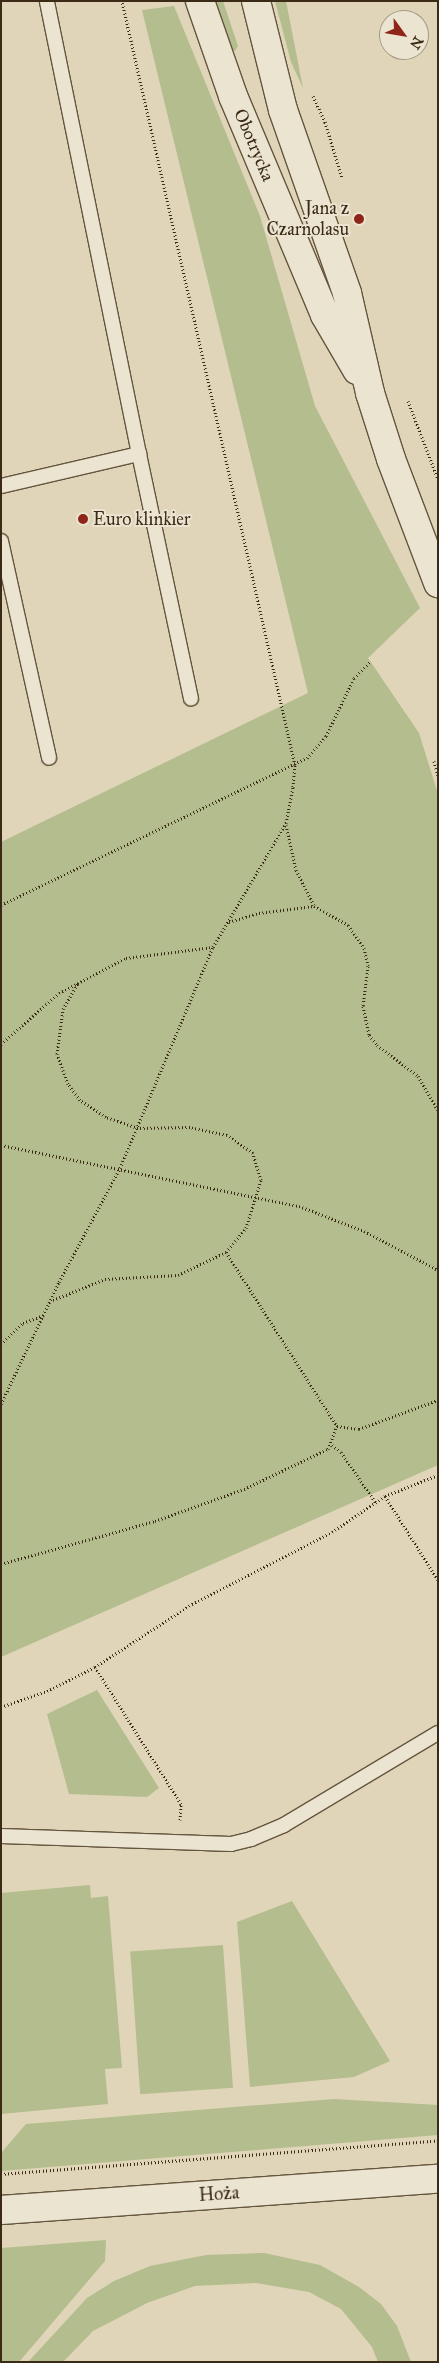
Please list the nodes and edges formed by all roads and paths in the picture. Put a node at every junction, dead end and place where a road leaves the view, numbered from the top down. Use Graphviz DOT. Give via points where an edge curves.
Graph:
graph roads {
  1 [pos="47,1"];
  2 [pos="122,1"];
  3 [pos="200,1"];
  4 [pos="256,1"];
  5 [pos="370,392"];
  6 [pos="405,394"];
  7 [pos="139,454"];
  8 [pos="438,479"];
  9 [pos="1,486"];
  10 [pos="1,541"];
  11 [pos="438,583"];
  12 [pos="370,662"];
  13 [pos="191,699"];
  14 [pos="49,758"];
  15 [pos="434,761"];
  16 [pos="295,765"];
  17 [pos="438,776"];
  18 [pos="286,823"];
  19 [pos="1,905"];
  20 [pos="314,906"];
  21 [pos="229,923"];
  22 [pos="213,947"];
  23 [pos="78,983"];
  24 [pos="1,1044"];
  25 [pos="438,1110"];
  26 [pos="138,1128"];
  27 [pos="1,1145"];
  28 [pos="120,1168"];
  29 [pos="258,1197"];
  30 [pos="226,1252"];
  31 [pos="438,1270"];
  32 [pos="53,1300"];
  33 [pos="45,1315"];
  34 [pos="1,1344"];
  35 [pos="438,1400"];
  36 [pos="1,1404"];
  37 [pos="336,1426"];
  38 [pos="332,1445"];
  39 [pos="438,1475"];
  40 [pos="385,1496"];
  41 [pos="376,1503"];
  42 [pos="1,1564"];
  43 [pos="438,1580"];
  44 [pos="95,1667"];
  45 [pos="1,1707"];
  46 [pos="438,1733"];
  47 [pos="1,1836"];
  48 [pos="180,1840"];
  49 [pos="438,2140"];
  50 [pos="1,2174"];
  51 [pos="438,2179"];
  52 [pos="1,2210"];
  1 -- 7 [label="lane"];
  2 -- 16 [label="path"];
  3 -- 5 [label="street, Obotrycka" via="233,96 325,315"];
  4 -- 5 [label="street, Obotrycka" via="283,110 347,293"];
  5 -- 11 [label="street, Obotrycka" via="391,459"];
  6 -- 8 [label="path"];
  7 -- 9 [label="lane"];
  7 -- 13 [label="lane"];
  10 -- 14 [label="lane"];
  12 -- 16 [label="path" via="354,678 321,742 307,758"];
  15 -- 17 [label="path"];
  16 -- 18 [label="path"];
  16 -- 19 [label="path"];
  18 -- 20 [label="path" via="296,870"];
  18 -- 21 [label="path"];
  20 -- 21 [label="path" via="259,913"];
  20 -- 25 [label="path" via="348,925 358,936 368,966 363,1006 369,1035 377,1046 418,1076"];
  21 -- 22 [label="path"];
  22 -- 23 [label="path" via="126,958"];
  22 -- 26 [label="path"];
  23 -- 24 [label="path" via="59,992"];
  23 -- 26 [label="path" via="59,1023 57,1054 62,1071 80,1100 93,1110"];
  26 -- 28 [label="path"];
  26 -- 29 [label="path" via="190,1127 227,1135 240,1142 253,1154 260,1170"];
  27 -- 28 [label="path"];
  28 -- 29 [label="path"];
  28 -- 32 [label="path" via="59,1282"];
  29 -- 30 [label="path" via="246,1228"];
  29 -- 31 [label="path" via="328,1216"];
  30 -- 32 [label="path" via="178,1275 104,1279"];
  30 -- 37 [label="path"];
  32 -- 33 [label="path"];
  33 -- 34 [label="path" via="23,1323"];
  33 -- 36 [label="path"];
  35 -- 37 [label="path" via="359,1429"];
  37 -- 38 [label="path"];
  38 -- 41 [label="path"];
  38 -- 42 [label="path" via="209,1504"];
  39 -- 40 [label="path"];
  40 -- 41 [label="path"];
  40 -- 43 [label="path"];
  41 -- 44 [label="path" via="332,1532 192,1604"];
  44 -- 45 [label="path" via="47,1691"];
  44 -- 48 [label="path" via="181,1804"];
  46 -- 48 [label="lane" via="284,1825 252,1839 231,1844"];
  47 -- 48 [label="lane"];
  49 -- 50 [label="path"];
  51 -- 52 [label="street, Hoża"];
}
